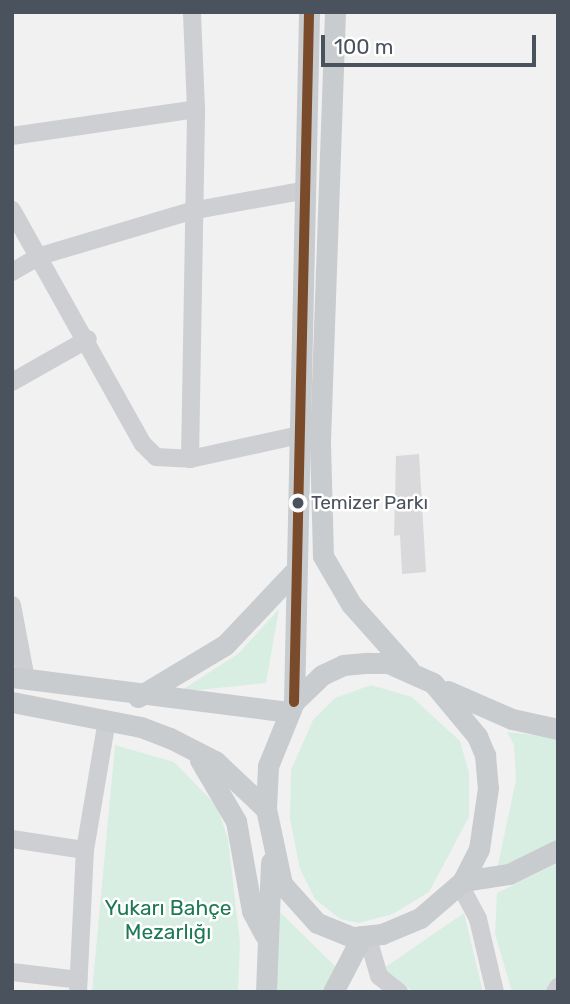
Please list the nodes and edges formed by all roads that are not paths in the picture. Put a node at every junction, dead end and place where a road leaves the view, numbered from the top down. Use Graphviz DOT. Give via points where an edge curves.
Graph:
graph roads {
  1 [pos="192,12"];
  2 [pos="309,12"];
  3 [pos="335,12"];
  4 [pos="196,109"];
  5 [pos="12,136"];
  6 [pos="306,190"];
  7 [pos="12,210"];
  8 [pos="191,211"];
  9 [pos="40,256"];
  10 [pos="12,272"];
  11 [pos="88,339"];
  12 [pos="12,382"];
  13 [pos="299,435"];
  14 [pos="190,459"];
  15 [pos="293,573"];
  16 [pos="12,605"];
  17 [pos="410,670"];
  18 [pos="19,678"];
  19 [pos="433,683"];
  20 [pos="137,697"];
  21 [pos="12,702"];
  22 [pos="291,707"];
  23 [pos="107,720"];
  24 [pos="558,729"];
  25 [pos="194,749"];
  26 [pos="266,809"];
  27 [pos="12,839"];
  28 [pos="272,849"];
  29 [pos="85,850"];
  30 [pos="558,850"];
  31 [pos="461,883"];
  32 [pos="265,935"];
  33 [pos="365,936"];
  34 [pos="12,972"];
  35 [pos="79,986"];
  36 [pos="266,992"];
  37 [pos="333,992"];
  38 [pos="399,992"];
  39 [pos="495,992"];
  1 -- 4 [label="street"];
  2 -- 6 [label="main road"];
  3 -- 17 [label="main road" via="320,442 323,556 351,604"];
  4 -- 5 [label="street"];
  4 -- 8 [label="street"];
  6 -- 8 [label="street"];
  6 -- 13 [label="main road"];
  7 -- 9 [label="street"];
  8 -- 9 [label="street"];
  8 -- 14 [label="street"];
  9 -- 10 [label="street"];
  9 -- 11 [label="street"];
  11 -- 12 [label="street"];
  11 -- 14 [label="street" via="143,444 165,461"];
  13 -- 14 [label="street"];
  13 -- 15 [label="main road"];
  15 -- 20 [label="main road" via="225,645"];
  15 -- 22 [label="main road"];
  16 -- 18 [label="street"];
  17 -- 19 [label="main road"];
  17 -- 22 [label="main road" via="388,663 342,665"];
  18 -- 20 [label="main road"];
  19 -- 24 [label="main road" via="481,709"];
  19 -- 31 [label="main road" via="464,716 485,755 486,818"];
  20 -- 22 [label="main road"];
  21 -- 23 [label="main road"];
  22 -- 26 [label="main road" via="268,766"];
  23 -- 25 [label="main road"];
  23 -- 29 [label="street"];
  25 -- 26 [label="main road"];
  25 -- 32 [label="main road" via="236,821 252,911"];
  26 -- 28 [label="main road"];
  27 -- 29 [label="street"];
  28 -- 32 [label="main road"];
  28 -- 33 [label="main road" via="295,904 317,923"];
  29 -- 35 [label="street"];
  30 -- 31 [label="main road" via="509,874"];
  31 -- 33 [label="main road" via="420,918"];
  31 -- 39 [label="street" via="478,919"];
  32 -- 36 [label="main road"];
  33 -- 37 [label="main road"];
  33 -- 38 [label="street" via="379,976"];
  34 -- 35 [label="street"];
}
